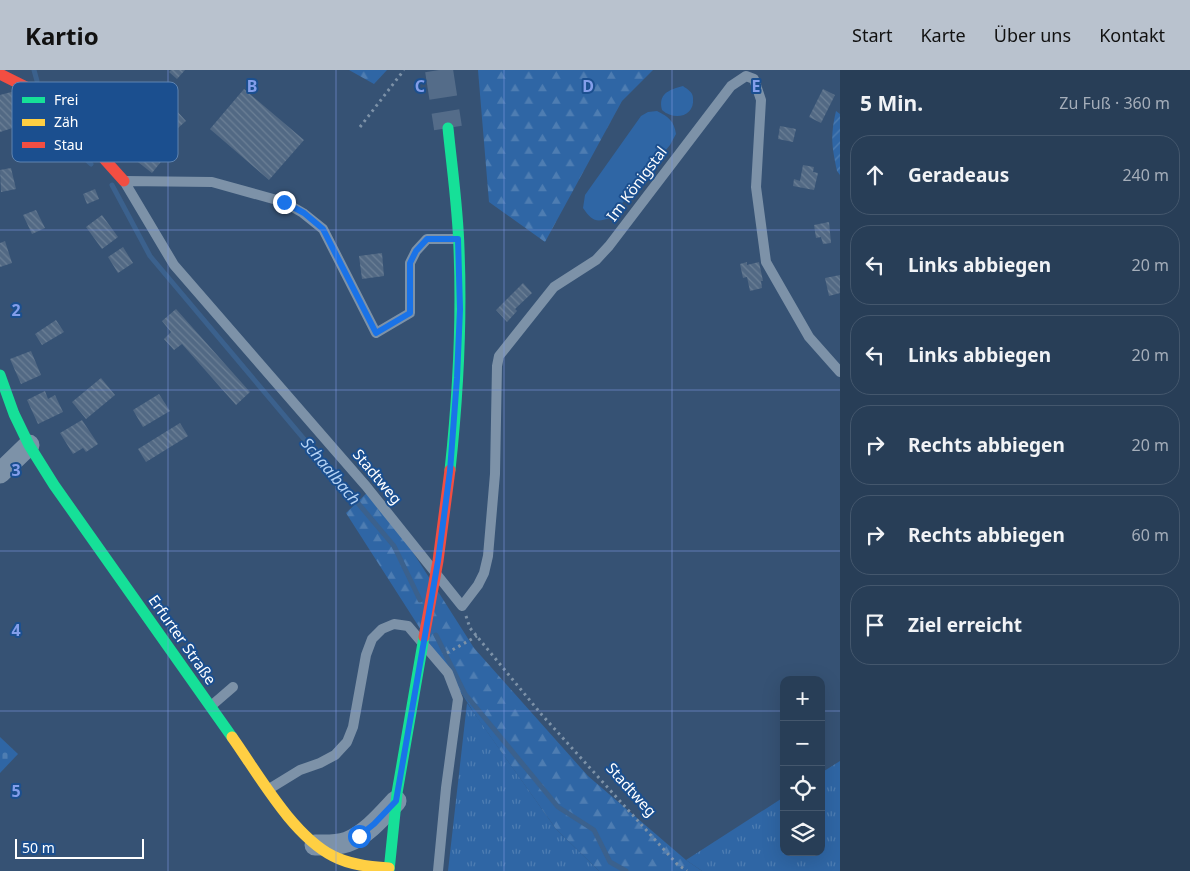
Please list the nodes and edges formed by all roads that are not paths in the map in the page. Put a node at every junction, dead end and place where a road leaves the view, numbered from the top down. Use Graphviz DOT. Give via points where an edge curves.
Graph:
graph roads {
  1 [pos="746,73"];
  2 [pos="0,74"];
  3 [pos="17,82"];
  4 [pos="448,128"];
  5 [pos="108,162"];
  6 [pos="124,181"];
  7 [pos="458,239"];
  8 [pos="840,372"];
  9 [pos="0,375"];
  10 [pos="29,445"];
  11 [pos="0,473"];
  12 [pos="462,606"];
  13 [pos="233,687"];
  14 [pos="211,707"];
  15 [pos="268,789"];
  16 [pos="396,801"];
  17 [pos="315,845"];
  18 [pos="389,870"];
  19 [pos="438,871"];
  1 -- 8 [label="lane, Im Königstal" via="754,79 761,100 756,187 766,262 809,336"];
  1 -- 12 [label="lane, Im Königstal" via="731,86 609,246 596,260 554,287 499,356 488,556 478,585"];
  2 -- 3 [label="street, Stadtweg"];
  4 -- 7 [label="street"];
  5 -- 6 [label="street, Stadtweg"];
  6 -- 7 [label="lane" via="212,182 284,202 304,213 323,229 376,333 410,313 410,263 416,251 427,239"];
  6 -- 12 [label="lane, Stadtweg" via="174,266 366,486"];
  7 -- 16 [label="street" via="460,309 450,471 438,561"];
  9 -- 10 [label="street, Erfurter Straße"];
  10 -- 11 [label="street"];
  10 -- 14 [label="street, Erfurter Straße" via="63,499"];
  13 -- 14 [label="lane"];
  14 -- 15 [label="street, Erfurter Straße"];
  15 -- 17 [label="street, Erfurter Straße" via="291,821"];
  15 -- 19 [label="lane" via="335,755 347,742 372,639 382,629 394,624 408,626 448,673 458,699"];
  16 -- 17 [label="street" via="359,836 332,845"];
  16 -- 18 [label="street"];
  17 -- 18 [label="street, Erfurter Straße" via="351,863"];
}
